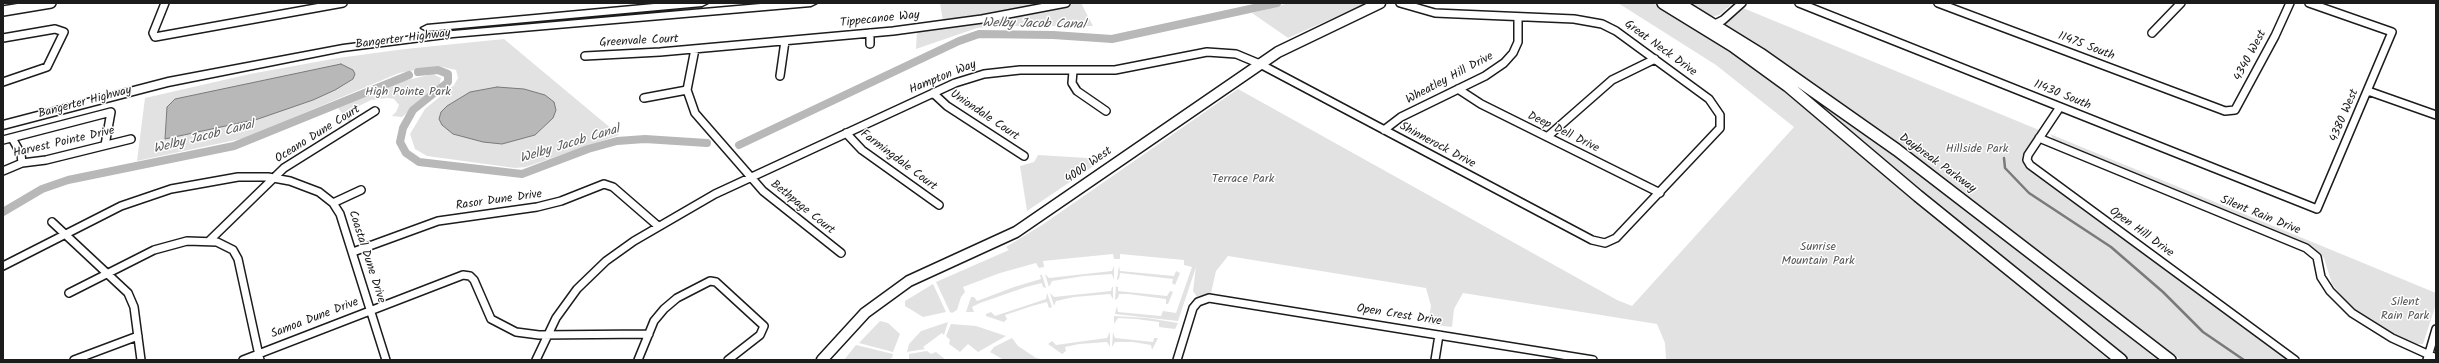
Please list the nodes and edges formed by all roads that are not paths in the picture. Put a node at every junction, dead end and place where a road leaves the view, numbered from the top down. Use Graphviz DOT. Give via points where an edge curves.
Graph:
graph roads {
  1 [pos="51,3"];
  2 [pos="165,3"];
  3 [pos="343,3"];
  4 [pos="702,3"];
  5 [pos="811,3"];
  6 [pos="1066,3"];
  7 [pos="1380,3"];
  8 [pos="1400,3"];
  9 [pos="1663,3"];
  10 [pos="1678,3"];
  11 [pos="1742,3"];
  12 [pos="1799,3"];
  13 [pos="1938,3"];
  14 [pos="2181,3"];
  15 [pos="2290,3"];
  16 [pos="2309,3"];
  17 [pos="3,11"];
  18 [pos="1518,17"];
  19 [pos="1709,27"];
  20 [pos="870,33"];
  21 [pos="2152,33"];
  22 [pos="3,38"];
  23 [pos="785,40"];
  24 [pos="870,44"];
  25 [pos="695,49"];
  26 [pos="585,56"];
  27 [pos="1655,59"];
  28 [pos="1260,64"];
  29 [pos="1073,71"];
  30 [pos="780,76"];
  31 [pos="3,82"];
  32 [pos="1458,89"];
  33 [pos="687,90"];
  34 [pos="2368,91"];
  35 [pos="933,93"];
  36 [pos="644,98"];
  37 [pos="2060,107"];
  38 [pos="375,111"];
  39 [pos="1106,111"];
  40 [pos="2226,111"];
  41 [pos="2436,115"];
  42 [pos="3,116"];
  43 [pos="3,125"];
  44 [pos="1384,130"];
  45 [pos="846,134"];
  46 [pos="1547,137"];
  47 [pos="12,138"];
  48 [pos="131,138"];
  49 [pos="2039,138"];
  50 [pos="3,140"];
  51 [pos="105,145"];
  52 [pos="1024,156"];
  53 [pos="22,163"];
  54 [pos="3,171"];
  55 [pos="751,177"];
  56 [pos="273,178"];
  57 [pos="361,190"];
  58 [pos="1660,193"];
  59 [pos="333,203"];
  60 [pos="939,205"];
  61 [pos="2317,209"];
  62 [pos="52,222"];
  63 [pos="658,226"];
  64 [pos="64,234"];
  65 [pos="210,240"];
  66 [pos="1605,243"];
  67 [pos="353,252"];
  68 [pos="841,253"];
  69 [pos="3,266"];
  70 [pos="107,273"];
  71 [pos="69,293"];
  72 [pos="371,310"];
  73 [pos="2436,329"];
  74 [pos="649,334"];
  75 [pos="548,335"];
  76 [pos="1439,335"];
  77 [pos="138,336"];
  78 [pos="259,357"];
  79 [pos="2430,357"];
  80 [pos="74,360"];
  81 [pos="141,360"];
  82 [pos="243,360"];
  83 [pos="386,360"];
  84 [pos="536,360"];
  85 [pos="638,360"];
  86 [pos="728,360"];
  87 [pos="822,360"];
  88 [pos="1176,360"];
  89 [pos="1435,360"];
  90 [pos="1593,360"];
  91 [pos="2121,360"];
  92 [pos="2170,360"];
  93 [pos="2295,360"];
  1 -- 17 [label="street"];
  2 -- 3 [label="street" via="153,33 155,37"];
  4 -- 42 [label="highway, Bangerter Highway" via="446,25 348,38 249,55 139,79"];
  5 -- 43 [label="highway, Bangerter Highway" via="453,34 343,48 191,76"];
  6 -- 20 [label="street, Tippecanoe Way" via="982,19"];
  7 -- 28 [label="main road, 4000 West" via="1301,40"];
  8 -- 18 [label="street, Great Neck Drive" via="1430,13"];
  9 -- 19 [label="main road, Daybreak Parkway"];
  10 -- 19 [label="main road, Daybreak Parkway"];
  11 -- 19 [label="street"];
  12 -- 37 [label="street, 11430 South"];
  13 -- 40 [label="street, 11475 South"];
  14 -- 21 [label="street"];
  15 -- 40 [label="street, 4340 West" via="2235,110"];
  16 -- 34 [label="street, 4380 West" via="2392,32"];
  18 -- 27 [label="street, Great Neck Drive" via="1596,22 1616,31"];
  18 -- 32 [label="street, Wheatley Hill Drive" via="1518,42 1509,58 1492,72"];
  19 -- 91 [label="main road, Daybreak Parkway" via="1799,94 1924,200"];
  19 -- 92 [label="main road, Daybreak Parkway" via="1794,77 1926,171"];
  20 -- 23 [label="street, Tippecanoe Way"];
  20 -- 24 [label="street"];
  22 -- 31 [label="street" via="61,30 63,34 51,62 43,69"];
  23 -- 25 [label="street, Tippecanoe Way"];
  23 -- 30 [label="street"];
  25 -- 26 [label="street, Greenvale Court"];
  25 -- 33 [label="street"];
  27 -- 46 [label="street" via="1612,80"];
  27 -- 58 [label="street, Great Neck Drive" via="1709,99 1722,119 1718,132"];
  28 -- 29 [label="street, Hampton Way" via="1236,54 1212,52 1124,69"];
  28 -- 44 [label="street, Shinnerock Drive"];
  28 -- 87 [label="main road, 4000 West" via="1022,228 990,245 934,268 886,297 858,320"];
  29 -- 35 [label="street, Hampton Way" via="998,71 964,79"];
  29 -- 39 [label="street" via="1072,83 1077,91"];
  32 -- 44 [label="street, Wheatley Hill Drive" via="1402,117"];
  32 -- 46 [label="street, Deep Dell Drive" via="1474,101"];
  33 -- 36 [label="street"];
  33 -- 55 [label="street, Bethpage Court" via="692,108 699,118"];
  34 -- 41 [label="street"];
  34 -- 61 [label="street, 4380 West"];
  35 -- 45 [label="street, Hampton Way"];
  35 -- 52 [label="street, Uniondale Court" via="947,106"];
  37 -- 49 [label="street, Open Hill Drive"];
  37 -- 61 [label="street, 11430 South"];
  38 -- 56 [label="street, Oceano Dune Court" via="295,160"];
  44 -- 66 [label="street, Shinnerock Drive" via="1592,240"];
  45 -- 55 [label="street, Hampton Way"];
  45 -- 60 [label="street, Farmingdale Court" via="862,150"];
  46 -- 58 [label="street, Deep Dell Drive"];
  47 -- 50 [label="street"];
  47 -- 51 [label="street" via="111,112"];
  47 -- 53 [label="street" via="21,154"];
  48 -- 51 [label="street, Harvest Pointe Drive"];
  49 -- 79 [label="street, Silent Rain Drive" via="2306,248 2317,257 2321,277 2330,291 2352,313 2382,333"];
  49 -- 93 [label="street, Open Hill Drive" via="2027,157 2027,162 2032,167"];
  51 -- 53 [label="street, Harvest Pointe Drive" via="42,161"];
  53 -- 54 [label="street, Harvest Pointe Drive"];
  55 -- 63 [label="street, Hampton Way"];
  55 -- 68 [label="street, Bethpage Court" via="764,192"];
  56 -- 59 [label="street, Coastal Dune Drive" via="310,188"];
  56 -- 64 [label="street, Coastal Dune Drive" via="238,177 171,189 121,206"];
  56 -- 65 [label="street, Oceano Dune Court"];
  57 -- 59 [label="street"];
  58 -- 66 [label="street, Great Neck Drive" via="1616,238"];
  59 -- 67 [label="street, Coastal Dune Drive" via="343,219"];
  62 -- 64 [label="street"];
  63 -- 67 [label="street, Rasor Dune Drive" via="613,187 604,184 561,201 537,207 438,221"];
  63 -- 75 [label="street, Hampton Way" via="617,252 586,280 562,309"];
  64 -- 69 [label="street, Coastal Dune Drive"];
  64 -- 70 [label="street"];
  65 -- 70 [label="street" via="187,241 165,246"];
  65 -- 78 [label="street" via="228,247 238,259"];
  67 -- 72 [label="street, Coastal Dune Drive"];
  70 -- 71 [label="street"];
  70 -- 77 [label="street" via="130,297"];
  72 -- 75 [label="street, Samoa Dune Drive" via="455,277 468,275 474,280 486,311 495,322 516,332"];
  72 -- 78 [label="street, Samoa Dune Drive"];
  72 -- 83 [label="street, Coastal Dune Drive"];
  73 -- 79 [label="street"];
  74 -- 75 [label="street, Samoa Dune Drive"];
  74 -- 85 [label="street"];
  74 -- 86 [label="street" via="658,315 670,303 702,283 716,282 762,323 764,329"];
  75 -- 84 [label="street, Hampton Way"];
  76 -- 88 [label="street, Open Crest Drive" via="1212,298 1201,300 1193,308"];
  76 -- 89 [label="street"];
  76 -- 90 [label="street, Open Crest Drive"];
  77 -- 80 [label="street"];
  77 -- 81 [label="street"];
  78 -- 82 [label="street, Samoa Dune Drive"];
}
